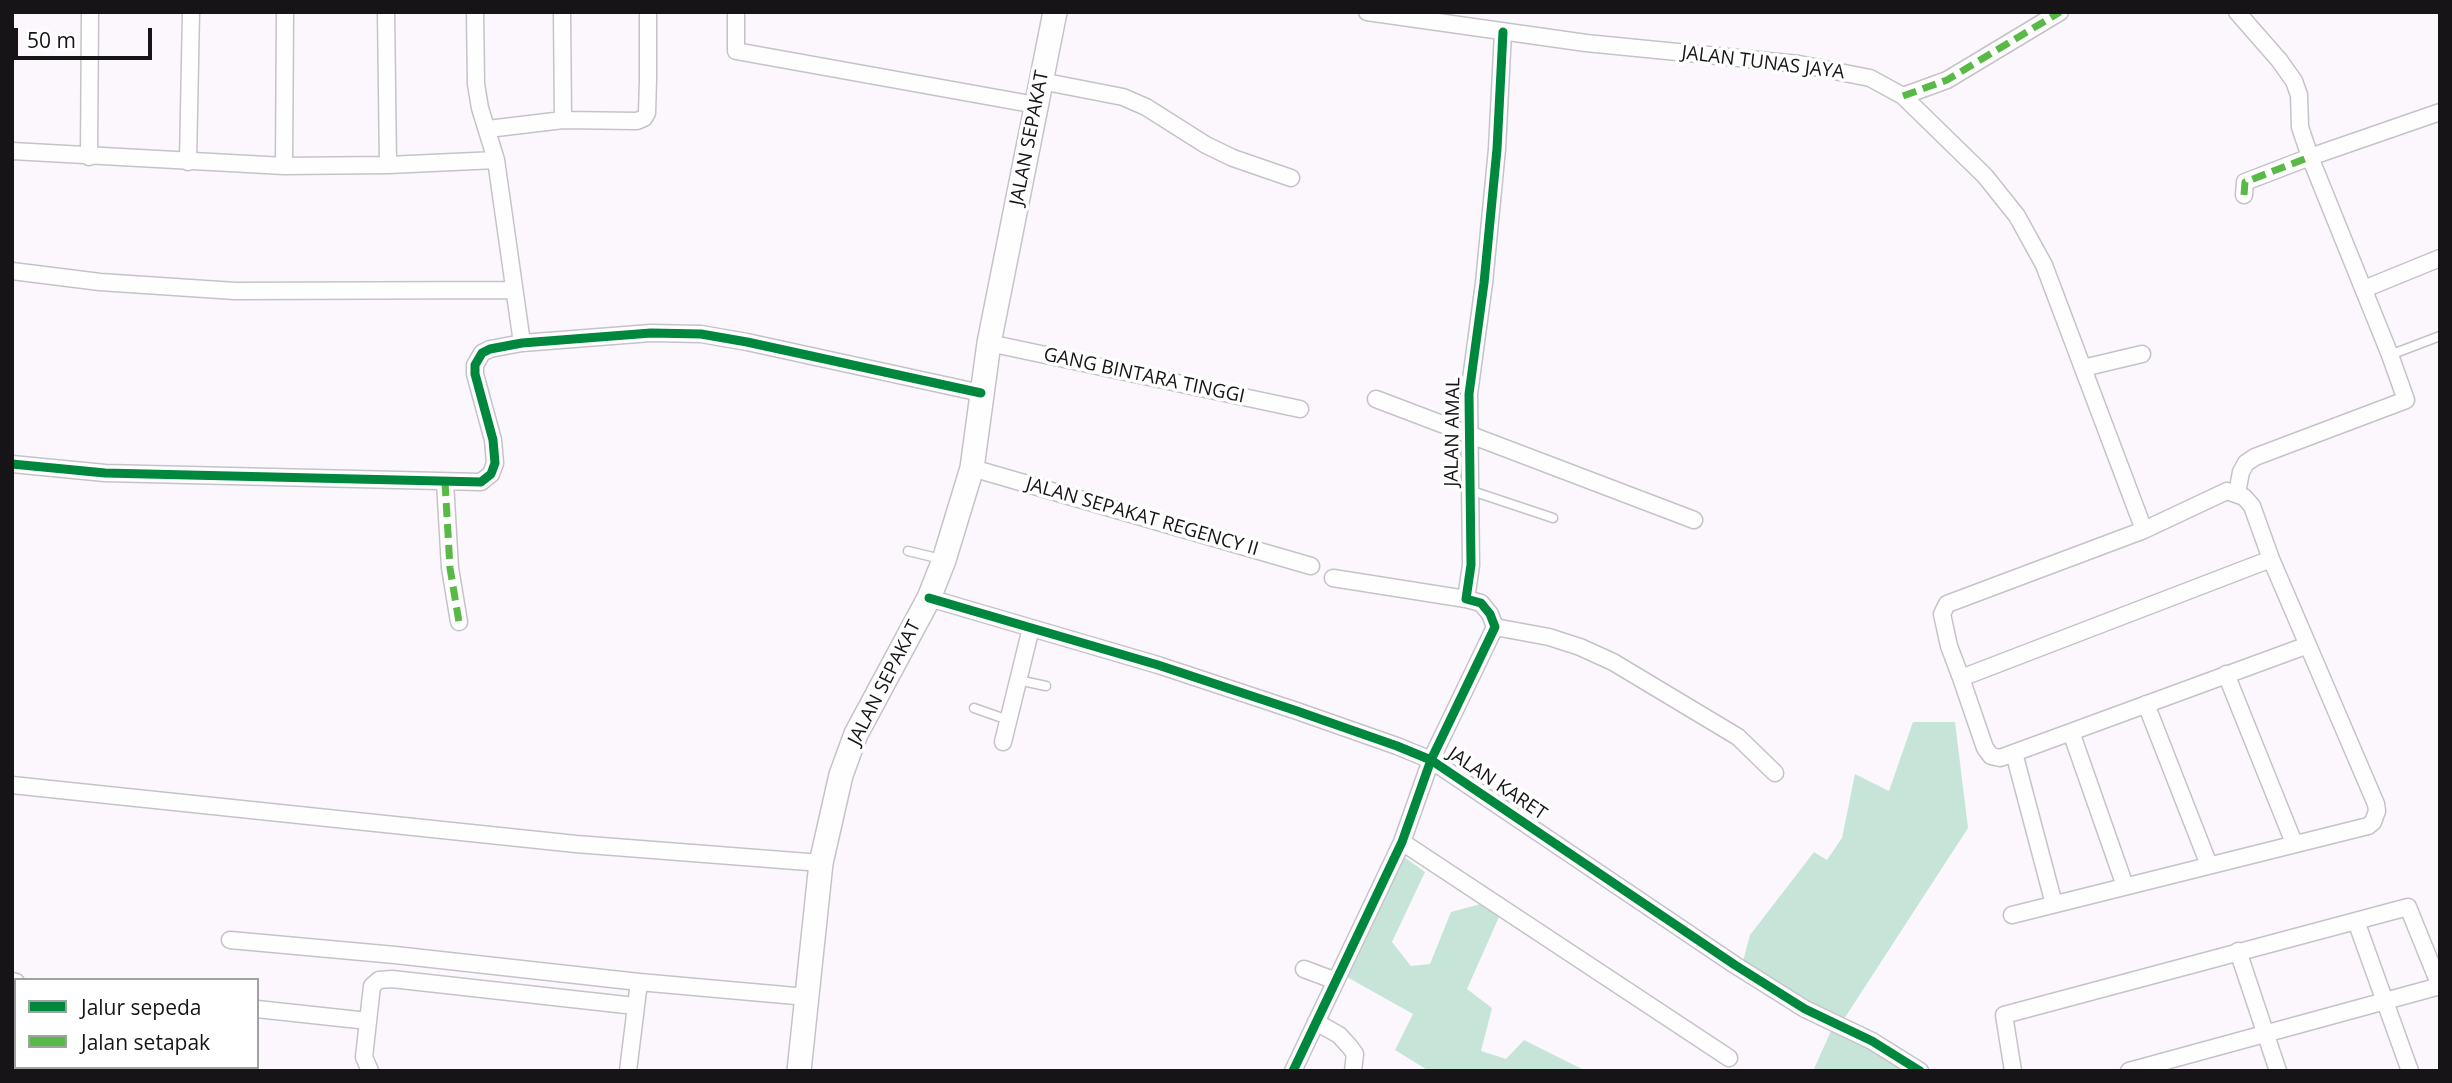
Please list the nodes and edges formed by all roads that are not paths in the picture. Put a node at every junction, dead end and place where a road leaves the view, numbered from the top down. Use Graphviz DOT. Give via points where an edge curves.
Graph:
graph roads {
  1 [pos="90,12"];
  2 [pos="191,12"];
  3 [pos="285,12"];
  4 [pos="386,12"];
  5 [pos="475,12"];
  6 [pos="562,12"];
  7 [pos="648,12"];
  8 [pos="736,12"];
  9 [pos="1055,12"];
  10 [pos="1367,12"];
  11 [pos="2060,12"];
  12 [pos="2237,12"];
  13 [pos="1503,32"];
  14 [pos="1041,81"];
  15 [pos="1903,96"];
  16 [pos="1036,105"];
  17 [pos="2440,112"];
  18 [pos="564,120"];
  19 [pos="488,129"];
  20 [pos="12,151"];
  21 [pos="89,157"];
  22 [pos="2311,157"];
  23 [pos="496,160"];
  24 [pos="188,162"];
  25 [pos="388,165"];
  26 [pos="284,166"];
  27 [pos="1291,178"];
  28 [pos="2244,195"];
  29 [pos="2440,258"];
  30 [pos="12,271"];
  31 [pos="2364,289"];
  32 [pos="513,290"];
  33 [pos="2440,336"];
  34 [pos="522,343"];
  35 [pos="989,343"];
  36 [pos="2142,354"];
  37 [pos="2390,355"];
  38 [pos="2083,368"];
  39 [pos="981,393"];
  40 [pos="1376,398"];
  41 [pos="1300,409"];
  42 [pos="1469,433"];
  43 [pos="12,464"];
  44 [pos="972,468"];
  45 [pos="445,482"];
  46 [pos="1469,490"];
  47 [pos="2237,493"];
  48 [pos="1553,518"];
  49 [pos="1694,520"];
  50 [pos="2144,530"];
  51 [pos="908,551"];
  52 [pos="2272,559"];
  53 [pos="944,560"];
  54 [pos="1311,566"];
  55 [pos="1333,578"];
  56 [pos="929,598"];
  57 [pos="1466,599"];
  58 [pos="459,622"];
  59 [pos="1495,627"];
  60 [pos="1031,628"];
  61 [pos="2308,645"];
  62 [pos="2227,674"];
  63 [pos="1961,678"];
  64 [pos="1018,680"];
  65 [pos="1046,686"];
  66 [pos="2146,704"];
  67 [pos="974,708"];
  68 [pos="1008,720"];
  69 [pos="2071,732"];
  70 [pos="1003,741"];
  71 [pos="2014,752"];
  72 [pos="1431,760"];
  73 [pos="1775,773"];
  74 [pos="12,785"];
  75 [pos="1402,842"];
  76 [pos="2294,843"];
  77 [pos="821,863"];
  78 [pos="2209,865"];
  79 [pos="2125,886"];
  80 [pos="2054,904"];
  81 [pos="2012,915"];
  82 [pos="2356,921"];
  83 [pos="230,940"];
  84 [pos="2238,951"];
  85 [pos="1304,969"];
  86 [pos="1336,981"];
  87 [pos="639,982"];
  88 [pos="2440,986"];
  89 [pos="807,996"];
  90 [pos="2384,1002"];
  91 [pos="635,1006"];
  92 [pos="259,1009"];
  93 [pos="368,1021"];
  94 [pos="1316,1023"];
  95 [pos="2266,1034"];
  96 [pos="1729,1058"];
  97 [pos="370,1071"];
  98 [pos="628,1071"];
  99 [pos="799,1071"];
  100 [pos="1293,1071"];
  101 [pos="1353,1071"];
  102 [pos="1920,1071"];
  103 [pos="2013,1071"];
  104 [pos="2129,1071"];
  105 [pos="2278,1071"];
  106 [pos="2410,1071"];
  1 -- 21 [label="street"];
  2 -- 24 [label="street"];
  3 -- 26 [label="street"];
  4 -- 25 [label="street"];
  5 -- 19 [label="street" via="476,84"];
  6 -- 18 [label="street"];
  7 -- 18 [label="street" via="644,118"];
  8 -- 16 [label="street" via="736,51"];
  9 -- 14 [label="main road, JALAN SEPAKAT"];
  10 -- 13 [label="street, JALAN TUNAS JAYA"];
  11 -- 15 [label="street" via="1947,80"];
  12 -- 22 [label="street" via="2294,81 2300,127"];
  13 -- 15 [label="street, JALAN TUNAS JAYA" via="1799,64 1870,78"];
  13 -- 42 [label="street, JALAN AMAL" via="1497,149 1469,394"];
  14 -- 16 [label="main road, JALAN SEPAKAT"];
  14 -- 27 [label="street" via="1123,97 1224,153"];
  15 -- 38 [label="street, JALAN TUNAS JAYA" via="1984,176 2017,216 2044,265"];
  16 -- 35 [label="main road, JALAN SEPAKAT"];
  17 -- 22 [label="street"];
  18 -- 19 [label="street"];
  19 -- 23 [label="street"];
  20 -- 21 [label="street"];
  21 -- 24 [label="street"];
  22 -- 28 [label="street" via="2245,182"];
  22 -- 31 [label="street"];
  23 -- 25 [label="street"];
  23 -- 32 [label="street"];
  24 -- 26 [label="street"];
  25 -- 26 [label="street"];
  29 -- 31 [label="street"];
  30 -- 32 [label="street" via="235,291"];
  31 -- 37 [label="street"];
  32 -- 34 [label="street"];
  33 -- 37 [label="lane"];
  34 -- 39 [label="street" via="651,333 701,334"];
  34 -- 45 [label="street" via="489,349 475,365 494,440 491,474 481,482"];
  35 -- 39 [label="main road, JALAN SEPAKAT"];
  35 -- 41 [label="street, GANG BINTARA TINGGI"];
  36 -- 38 [label="street"];
  37 -- 47 [label="street" via="2406,400 2255,457 2241,472"];
  38 -- 50 [label="street, JALAN TUNAS JAYA"];
  39 -- 44 [label="main road, JALAN SEPAKAT"];
  40 -- 42 [label="street"];
  42 -- 46 [label="street, JALAN AMAL"];
  42 -- 49 [label="street"];
  43 -- 45 [label="street" via="105,473"];
  44 -- 53 [label="main road, JALAN SEPAKAT"];
  44 -- 54 [label="street, JALAN SEPAKAT REGENCY II"];
  45 -- 58 [label="street" via="450,568"];
  46 -- 48 [label="lane"];
  46 -- 57 [label="street, JALAN AMAL" via="1471,565"];
  47 -- 50 [label="street" via="2227,491"];
  47 -- 52 [label="street" via="2252,506"];
  50 -- 63 [label="street" via="1947,604 1942,614"];
  51 -- 53 [label="lane"];
  52 -- 61 [label="street"];
  52 -- 63 [label="street"];
  53 -- 56 [label="main road, JALAN SEPAKAT"];
  55 -- 57 [label="street"];
  56 -- 60 [label="street, JALAN KARET"];
  56 -- 77 [label="main road, JALAN SEPAKAT" via="856,734 841,775"];
  57 -- 59 [label="street" via="1481,603"];
  59 -- 72 [label="street"];
  59 -- 73 [label="street" via="1549,637 1613,662 1738,737"];
  60 -- 64 [label="street"];
  60 -- 72 [label="street, JALAN KARET" via="1158,665"];
  61 -- 62 [label="street"];
  61 -- 76 [label="street" via="2377,811 2368,826"];
  62 -- 66 [label="street"];
  62 -- 76 [label="street"];
  63 -- 71 [label="street" via="1988,753 2000,758"];
  64 -- 65 [label="lane"];
  64 -- 68 [label="street"];
  66 -- 69 [label="street"];
  66 -- 78 [label="street"];
  67 -- 68 [label="lane"];
  68 -- 70 [label="street"];
  69 -- 71 [label="street"];
  69 -- 79 [label="street"];
  71 -- 80 [label="street"];
  72 -- 75 [label="street"];
  72 -- 102 [label="street, JALAN KARET" via="1734,965"];
  74 -- 77 [label="street" via="576,844"];
  75 -- 86 [label="street"];
  75 -- 96 [label="street"];
  76 -- 78 [label="street"];
  77 -- 89 [label="main road, JALAN SEPAKAT"];
  78 -- 79 [label="street"];
  79 -- 80 [label="street"];
  80 -- 81 [label="street"];
  82 -- 84 [label="street"];
  82 -- 88 [label="street" via="2409,907"];
  82 -- 90 [label="street"];
  83 -- 87 [label="street"];
  84 -- 95 [label="street"];
  84 -- 103 [label="street" via="2004,1014"];
  85 -- 86 [label="street"];
  86 -- 94 [label="street"];
  87 -- 89 [label="street"];
  87 -- 91 [label="street"];
  88 -- 90 [label="street"];
  89 -- 99 [label="main road, JALAN SEPAKAT"];
  90 -- 95 [label="street"];
  90 -- 106 [label="street"];
  91 -- 93 [label="street" via="385,979 372,986"];
  91 -- 98 [label="street"];
  92 -- 93 [label="street"];
  93 -- 97 [label="street" via="364,1057"];
  94 -- 100 [label="street"];
  94 -- 101 [label="street" via="1350,1047"];
  95 -- 104 [label="street"];
  95 -- 105 [label="street"];
}
